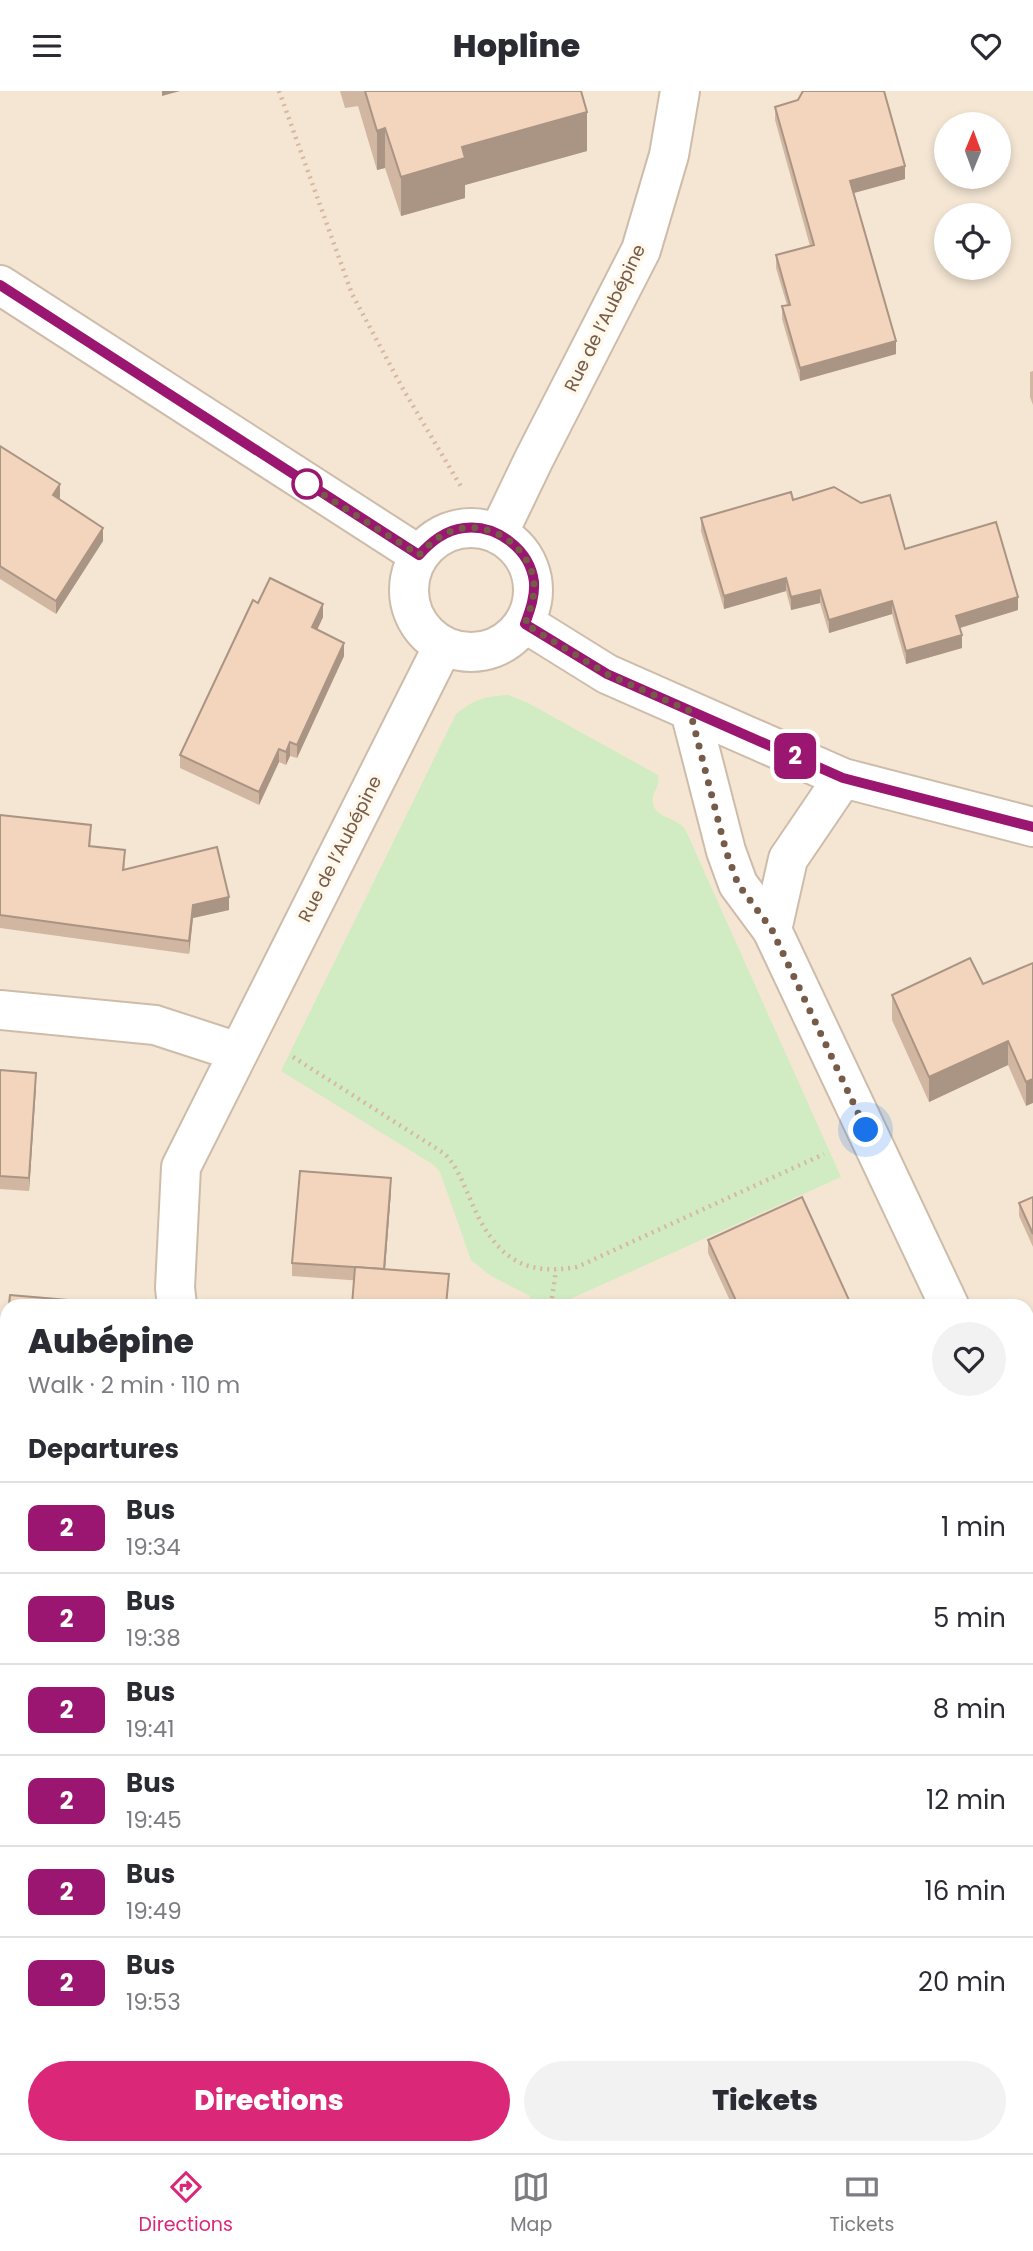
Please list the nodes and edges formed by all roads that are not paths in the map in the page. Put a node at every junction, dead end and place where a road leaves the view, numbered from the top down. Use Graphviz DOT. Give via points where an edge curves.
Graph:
graph roads {
  1 [pos="680,91"];
  2 [pos="0,285"];
  3 [pos="498,534"];
  4 [pos="419,555"];
  5 [pos="525,624"];
  6 [pos="443,646"];
  7 [pos="690,711"];
  8 [pos="843,778"];
  9 [pos="1033,827"];
  10 [pos="772,930"];
  11 [pos="0,1010"];
  12 [pos="238,1052"];
  13 [pos="176,1299"];
  14 [pos="946,1299"];
  1 -- 3 [label="street, Rue de l’Aubépine" via="669,155 641,250"];
  2 -- 4 [label="street"];
  3 -- 4 [label="street" via="463,528 431,542"];
  3 -- 5 [label="street" via="515,545 534,580"];
  4 -- 6 [label="street" via="410,575 414,616 425,633"];
  5 -- 6 [label="street" via="499,647 461,652"];
  5 -- 7 [label="street" via="607,674"];
  6 -- 12 [label="street, Rue de l’Aubépine"];
  7 -- 8 [label="street"];
  7 -- 10 [label="street" via="738,884"];
  8 -- 9 [label="street"];
  8 -- 10 [label="street" via="788,859"];
  10 -- 14 [label="street"];
  11 -- 12 [label="street" via="155,1025"];
  12 -- 13 [label="street, Rue de l’Aubépine" via="181,1167"];
}
